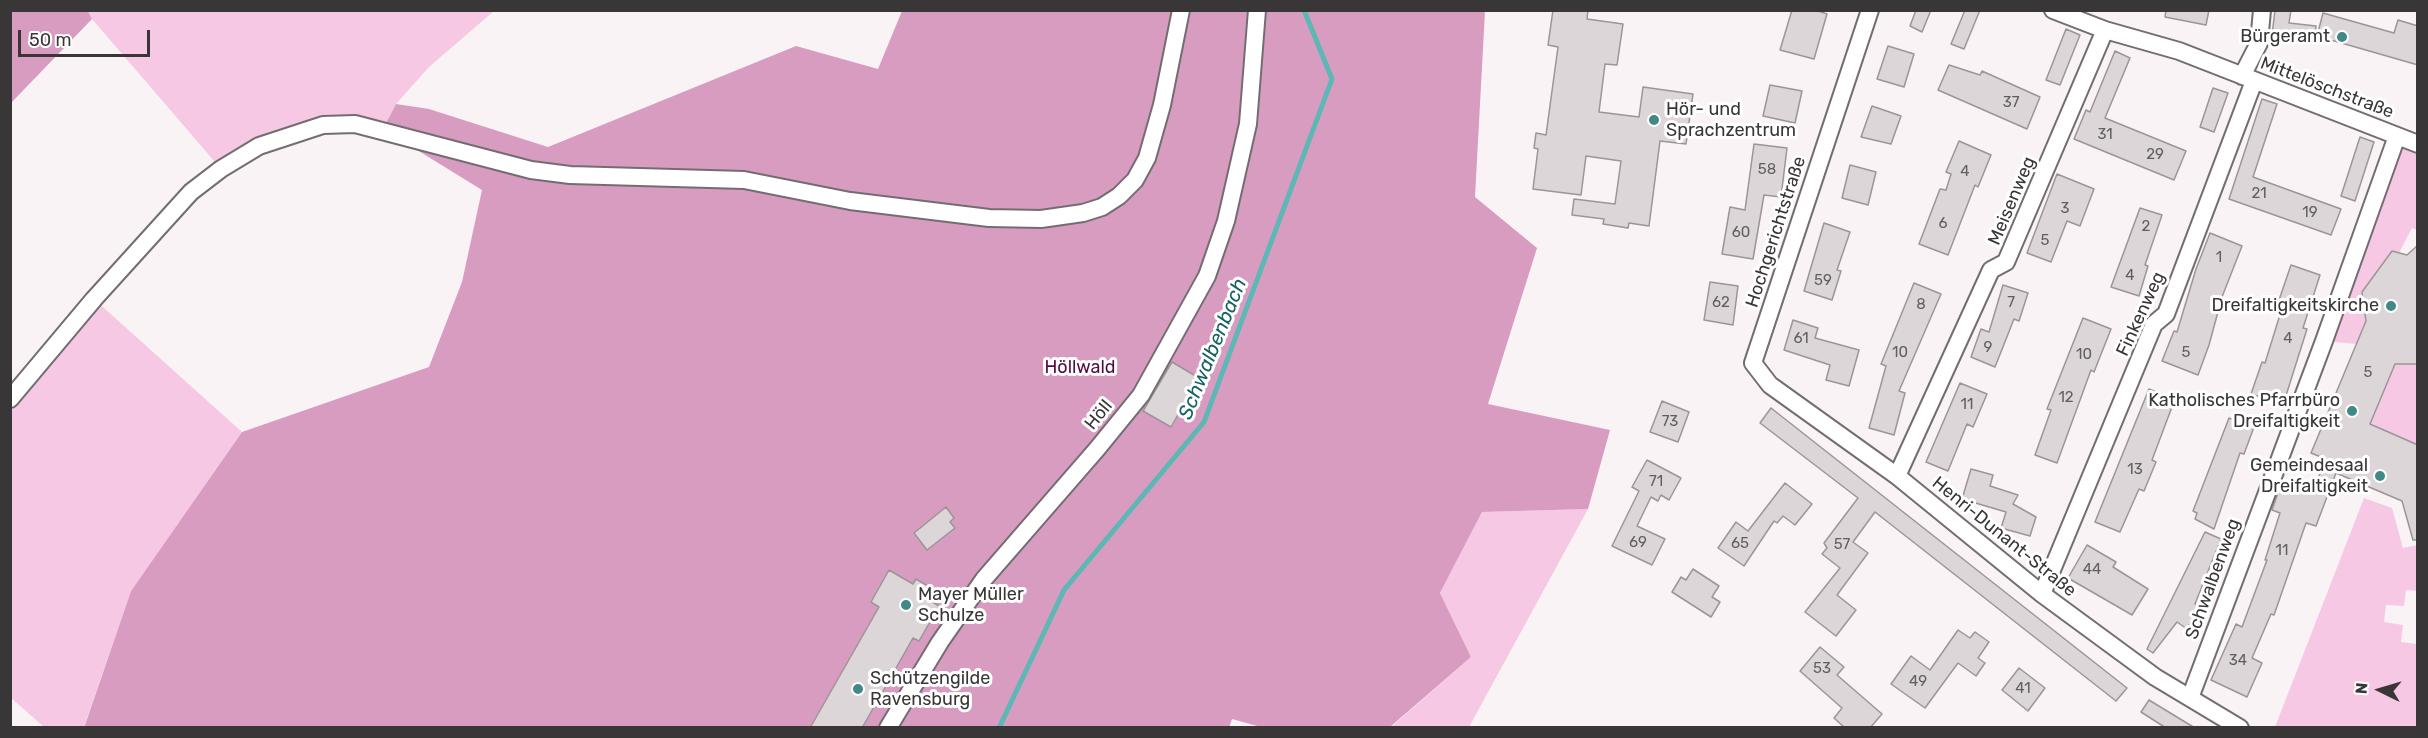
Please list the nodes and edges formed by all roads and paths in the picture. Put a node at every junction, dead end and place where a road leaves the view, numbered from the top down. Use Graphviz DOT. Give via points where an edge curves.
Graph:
graph roads {
  1 [pos="1181,10"];
  2 [pos="1257,10"];
  3 [pos="1870,10"];
  4 [pos="2053,10"];
  5 [pos="2262,10"];
  6 [pos="2105,30"];
  7 [pos="2248,79"];
  8 [pos="2397,136"];
  9 [pos="2418,144"];
  10 [pos="1753,363"];
  11 [pos="10,399"];
  12 [pos="1897,476"];
  13 [pos="2042,594"];
  14 [pos="2190,698"];
  15 [pos="888,728"];
  16 [pos="2241,728"];
  1 -- 11 [label="street" via="1147,158 1135,180 1102,207 1041,219 989,218 850,201 744,180 570,175 531,170 355,124 323,125 259,146 191,192"];
  2 -- 15 [label="street, Höll" via="1248,124 1226,221 1207,276 1141,395 984,579"];
  3 -- 10 [label="street, Hochgerichtstraße"];
  4 -- 6 [label="street, Mittelöschstraße"];
  5 -- 7 [label="street, Finkenweg" via="2259,43"];
  6 -- 7 [label="street, Mittelöschstraße" via="2179,51"];
  6 -- 12 [label="street, Meisenweg" via="2006,262 1991,270"];
  7 -- 8 [label="street, Mittelöschstraße"];
  7 -- 13 [label="street, Finkenweg" via="2166,314 2154,324"];
  8 -- 9 [label="street, Mittelöschstraße"];
  8 -- 14 [label="street, Schwalbenweg"];
  10 -- 12 [label="street, Henri-Dunant-Straße" via="1770,385"];
  12 -- 13 [label="street, Henri-Dunant-Straße"];
  13 -- 14 [label="street, Henri-Dunant-Straße"];
  14 -- 16 [label="street, Henri-Dunant-Straße"];
}
